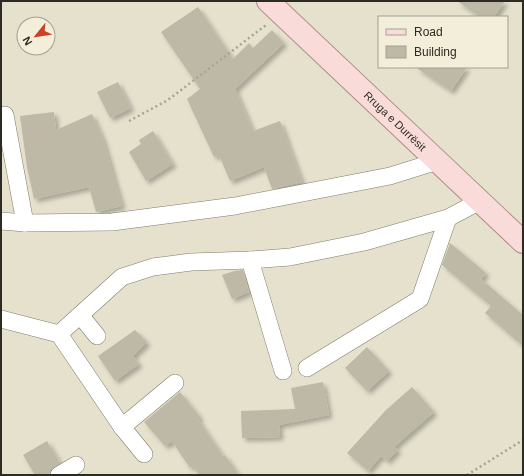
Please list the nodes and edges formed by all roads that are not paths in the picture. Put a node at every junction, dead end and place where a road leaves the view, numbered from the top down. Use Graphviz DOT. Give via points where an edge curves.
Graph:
graph roads {
  1 [pos="274,7"];
  2 [pos="5,115"];
  3 [pos="438,161"];
  4 [pos="480,201"];
  5 [pos="448,218"];
  6 [pos="1,221"];
  7 [pos="25,223"];
  8 [pos="523,242"];
  9 [pos="250,260"];
  10 [pos="80,315"];
  11 [pos="1,320"];
  12 [pos="59,334"];
  13 [pos="97,336"];
  14 [pos="307,368"];
  15 [pos="283,371"];
  16 [pos="175,383"];
  17 [pos="122,427"];
  18 [pos="144,454"];
  19 [pos="76,465"];
  20 [pos="59,475"];
  1 -- 3 [label="main road, Rruga e Durrësit"];
  2 -- 7 [label="street"];
  3 -- 4 [label="main road, Rruga e Durrësit"];
  3 -- 7 [label="street" via="390,176 235,206 112,222"];
  4 -- 5 [label="street"];
  4 -- 8 [label="main road, Rruga e Durrësit"];
  5 -- 9 [label="street" via="364,242 290,257"];
  5 -- 14 [label="street" via="420,299"];
  6 -- 7 [label="street"];
  9 -- 10 [label="street" via="191,262 153,267 122,277"];
  9 -- 15 [label="street"];
  10 -- 12 [label="street"];
  10 -- 13 [label="street"];
  11 -- 12 [label="street"];
  12 -- 17 [label="street"];
  16 -- 17 [label="street"];
  17 -- 18 [label="street"];
  19 -- 20 [label="street"];
}
